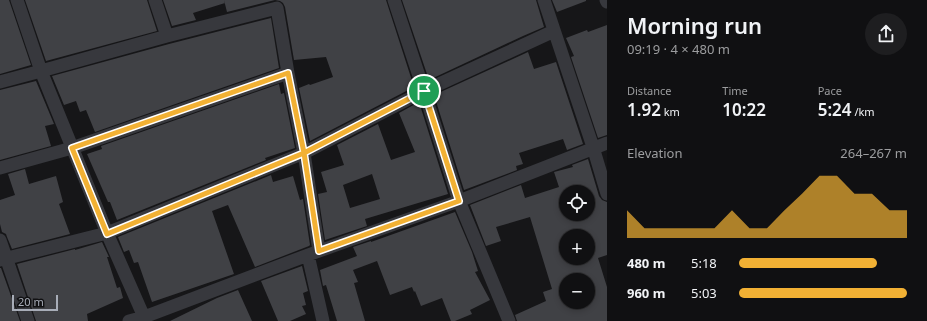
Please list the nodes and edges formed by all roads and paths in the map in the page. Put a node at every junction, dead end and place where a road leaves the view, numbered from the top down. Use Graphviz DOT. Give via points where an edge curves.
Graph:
graph roads {
  1 [pos="17,0"];
  2 [pos="155,0"];
  3 [pos="394,0"];
  4 [pos="544,0"];
  5 [pos="276,4"];
  6 [pos="554,31"];
  7 [pos="167,36"];
  8 [pos="41,71"];
  9 [pos="288,73"];
  10 [pos="0,82"];
  11 [pos="424,91"];
  12 [pos="607,142"];
  13 [pos="72,148"];
  14 [pos="593,148"];
  15 [pos="304,153"];
  16 [pos="0,168"];
  17 [pos="607,194"];
  18 [pos="459,201"];
  19 [pos="107,234"];
  20 [pos="0,240"];
  21 [pos="313,253"];
  22 [pos="3,259"];
  23 [pos="148,318"];
  24 [pos="28,321"];
  25 [pos="130,321"];
  26 [pos="323,321"];
  27 [pos="509,321"];
  1 -- 8 [label="street"];
  2 -- 7 [label="street"];
  3 -- 11 [label="street"];
  4 -- 6 [label="street"];
  5 -- 7 [label="street"];
  5 -- 9 [label="street"];
  6 -- 11 [label="street"];
  6 -- 14 [label="street"];
  7 -- 8 [label="street"];
  8 -- 10 [label="street"];
  8 -- 13 [label="street"];
  9 -- 13 [label="street"];
  9 -- 15 [label="street"];
  11 -- 15 [label="street"];
  11 -- 18 [label="street"];
  12 -- 14 [label="street"];
  13 -- 16 [label="street"];
  13 -- 19 [label="street"];
  14 -- 17 [label="street"];
  14 -- 18 [label="street"];
  15 -- 19 [label="street"];
  15 -- 21 [label="street"];
  18 -- 21 [label="street"];
  18 -- 27 [label="street"];
  19 -- 22 [label="street"];
  19 -- 23 [label="street"];
  20 -- 22 [label="street"];
  21 -- 23 [label="street"];
  21 -- 26 [label="street"];
  22 -- 24 [label="street"];
  23 -- 25 [label="street"];
}
